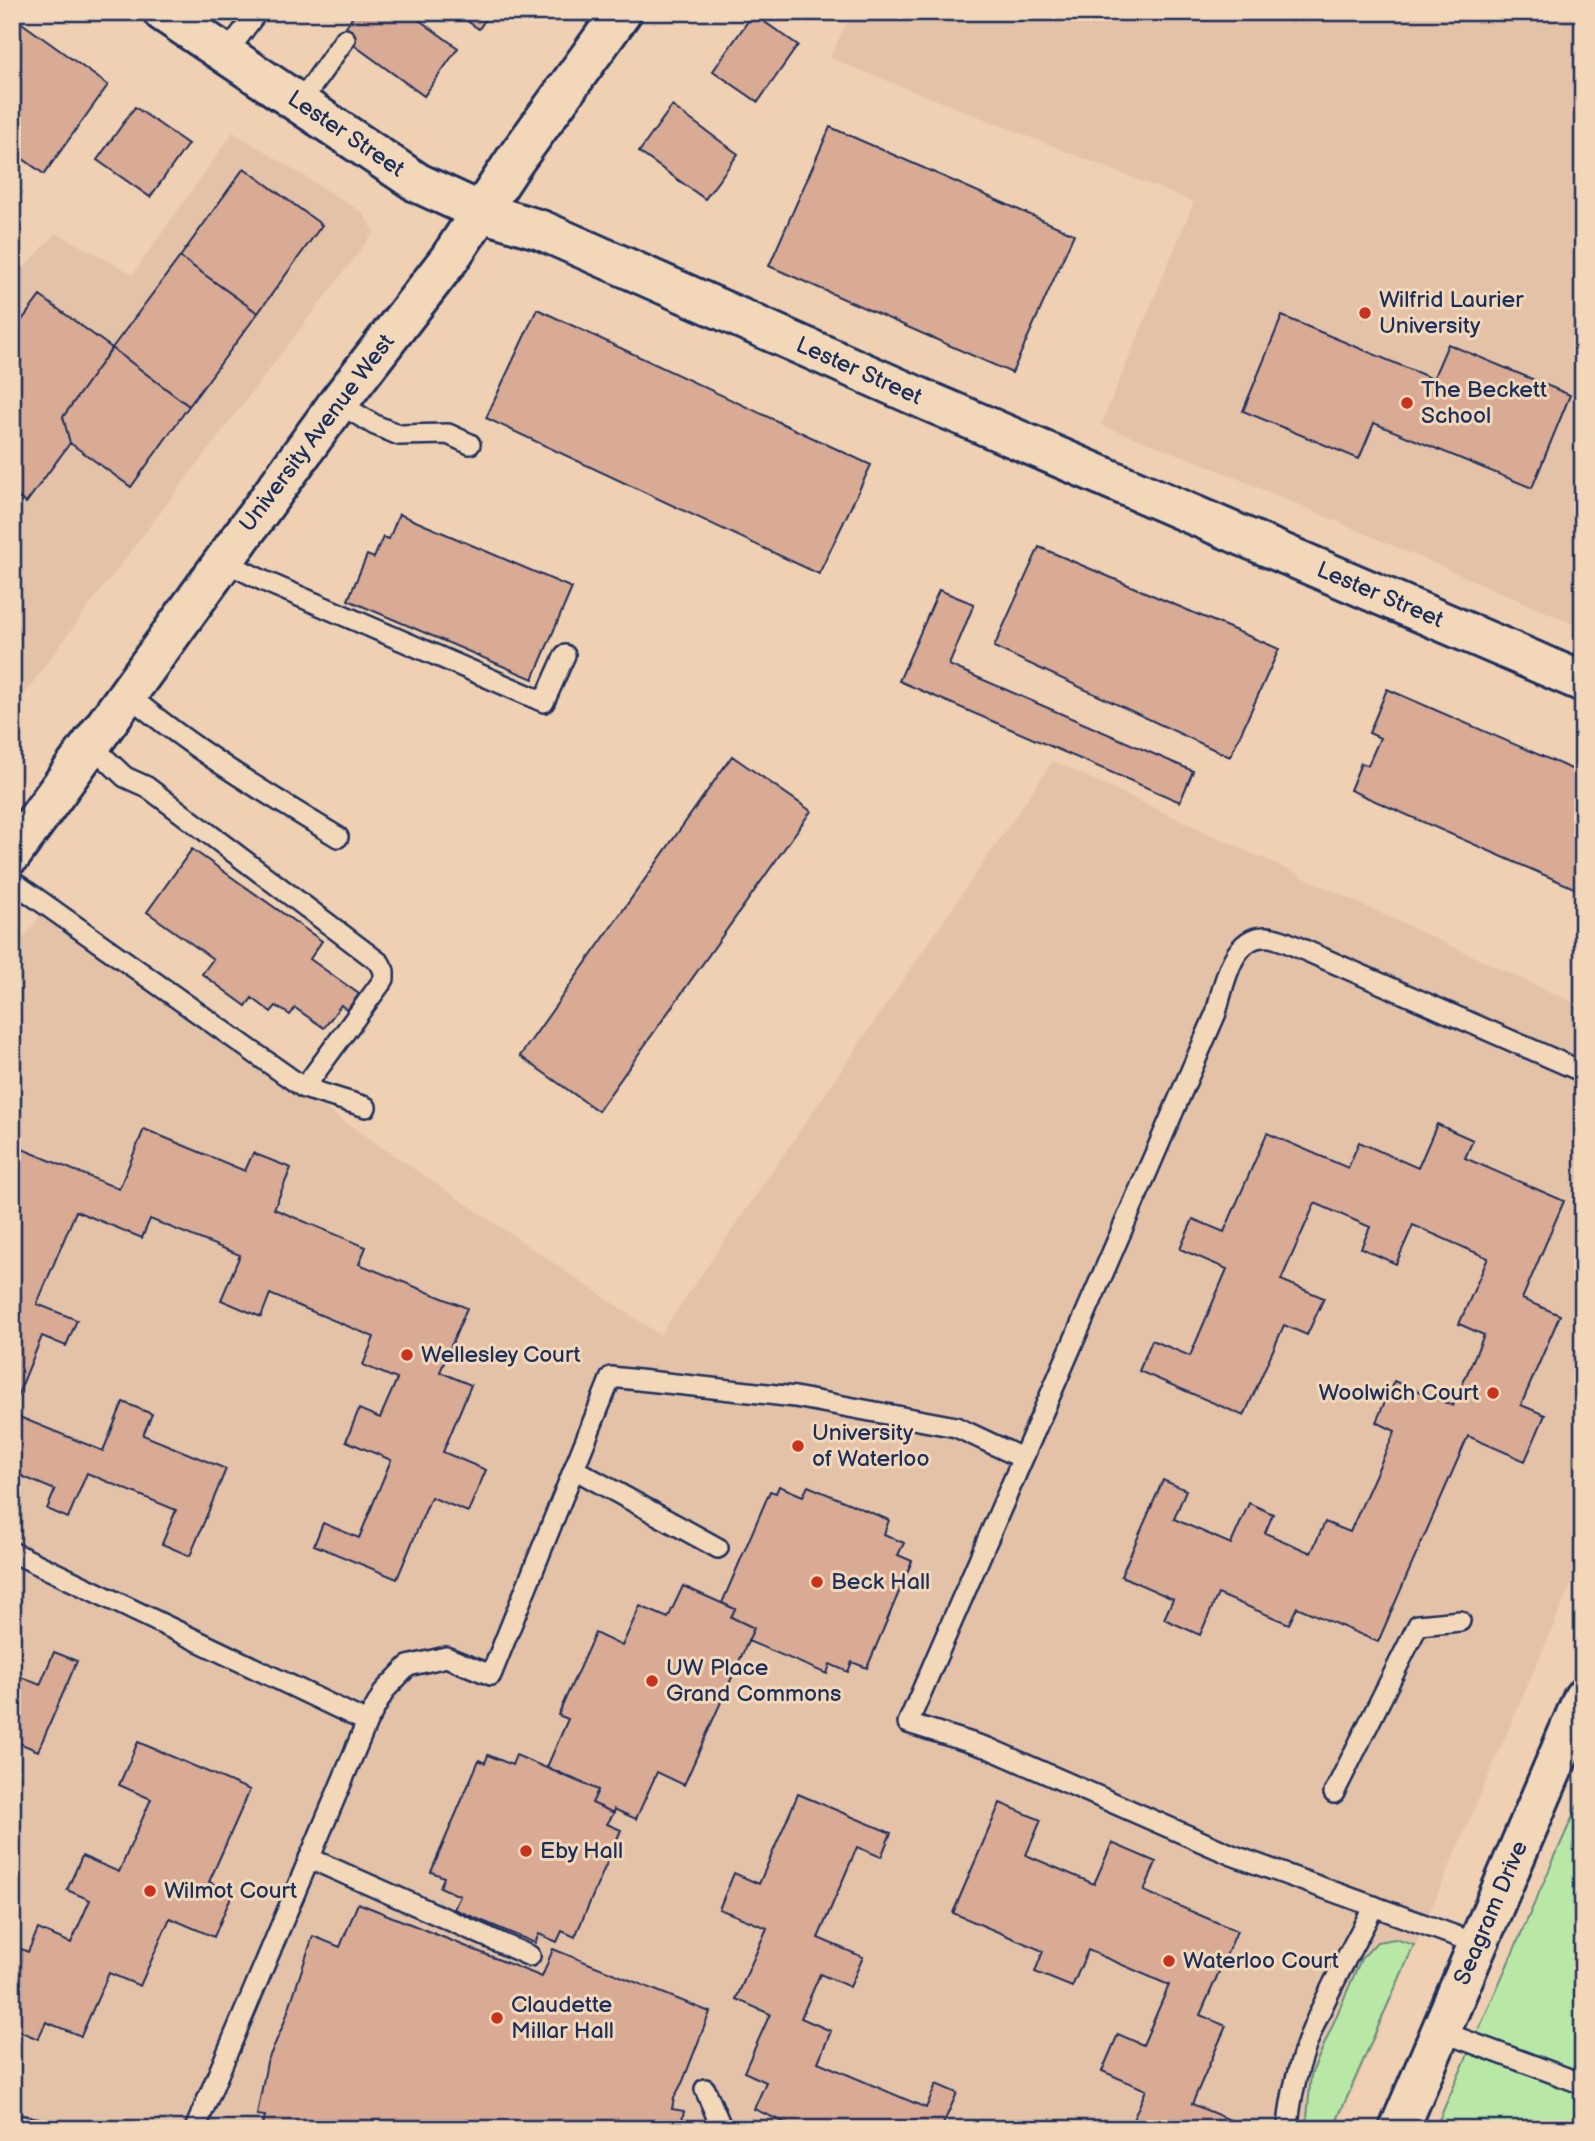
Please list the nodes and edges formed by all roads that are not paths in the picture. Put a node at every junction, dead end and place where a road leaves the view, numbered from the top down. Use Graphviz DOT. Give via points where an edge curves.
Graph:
graph roads {
  1 [pos="163,12"];
  2 [pos="257,12"];
  3 [pos="622,12"];
  4 [pos="345,39"];
  5 [pos="226,54"];
  6 [pos="300,103"];
  7 [pos="481,212"];
  8 [pos="338,403"];
  9 [pos="470,444"];
  10 [pos="223,561"];
  11 [pos="565,655"];
  12 [pos="1583,682"];
  13 [pos="127,694"];
  14 [pos="90,744"];
  15 [pos="338,837"];
  16 [pos="12,854"];
  17 [pos="12,881"];
  18 [pos="1583,1072"];
  19 [pos="304,1088"];
  20 [pos="366,1107"];
  21 [pos="1022,1458"];
  22 [pos="574,1469"];
  23 [pos="718,1548"];
  24 [pos="12,1552"];
  25 [pos="1460,1621"];
  26 [pos="1583,1698"];
  27 [pos="367,1722"];
  28 [pos="1334,1793"];
  29 [pos="309,1857"];
  30 [pos="1374,1906"];
  31 [pos="1478,1944"];
  32 [pos="530,1956"];
  33 [pos="1440,2031"];
  34 [pos="1583,2084"];
  35 [pos="705,2089"];
  36 [pos="12,2124"];
  37 [pos="38,2129"];
  38 [pos="195,2129"];
  39 [pos="722,2129"];
  40 [pos="1288,2129"];
  41 [pos="1399,2129"];
  1 -- 5 [label="street, Lester Street"];
  2 -- 5 [label="lane"];
  3 -- 7 [label="street, University Avenue West"];
  4 -- 6 [label="lane"];
  5 -- 6 [label="street, Lester Street"];
  6 -- 7 [label="street, Lester Street" via="418,183"];
  7 -- 8 [label="street, University Avenue West"];
  7 -- 12 [label="street, Lester Street" via="541,230"];
  8 -- 9 [label="lane" via="399,436 448,434"];
  8 -- 10 [label="street, University Avenue West"];
  10 -- 11 [label="lane" via="544,702"];
  10 -- 13 [label="street, University Avenue West"];
  13 -- 14 [label="street, University Avenue West"];
  13 -- 15 [label="lane" via="182,737"];
  14 -- 16 [label="street, University Avenue West"];
  14 -- 19 [label="lane" via="125,777 147,787 380,963 384,979"];
  17 -- 19 [label="lane"];
  18 -- 21 [label="lane" via="1286,942 1262,936 1245,944 1230,963 1216,1013"];
  19 -- 20 [label="lane"];
  21 -- 22 [label="lane" via="956,1427 795,1397 611,1377"];
  21 -- 30 [label="lane" via="908,1723 988,1748 1232,1855"];
  22 -- 23 [label="lane"];
  22 -- 27 [label="lane" via="491,1675 446,1657 408,1666 385,1690"];
  24 -- 27 [label="lane"];
  25 -- 28 [label="lane" via="1418,1625"];
  26 -- 31 [label="street, Seagram Drive"];
  27 -- 29 [label="lane"];
  29 -- 32 [label="lane"];
  29 -- 38 [label="lane"];
  30 -- 31 [label="lane"];
  30 -- 40 [label="lane" via="1317,2015 1290,2101"];
  31 -- 33 [label="street, Seagram Drive"];
  33 -- 34 [label="lane"];
  33 -- 41 [label="street, Seagram Drive"];
  35 -- 39 [label="lane"];
  36 -- 37 [label="lane"];
}
